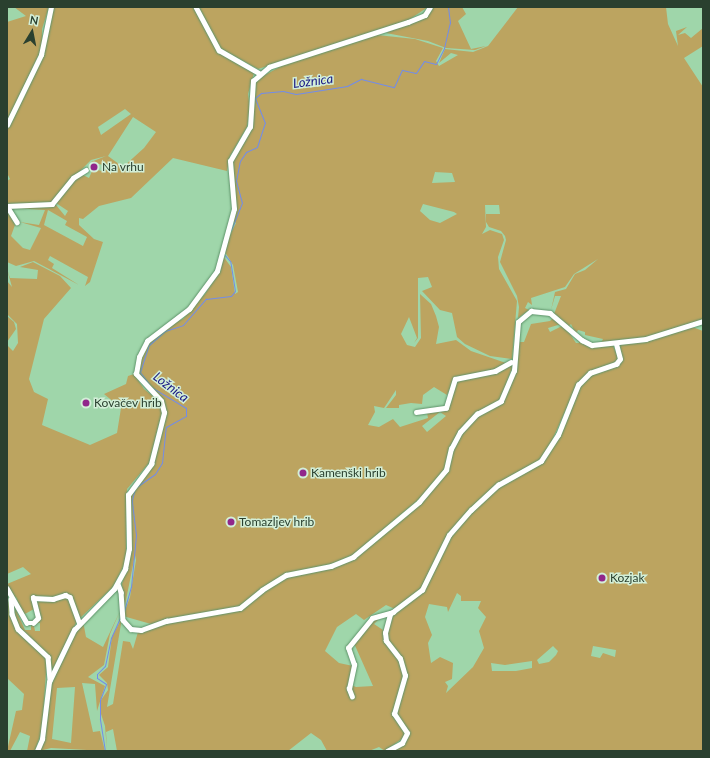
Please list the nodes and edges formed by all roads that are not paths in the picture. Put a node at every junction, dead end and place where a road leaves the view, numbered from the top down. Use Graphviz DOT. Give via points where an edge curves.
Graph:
graph roads {
  1 [pos="51,7"];
  2 [pos="196,7"];
  3 [pos="430,7"];
  4 [pos="259,74"];
  5 [pos="7,125"];
  6 [pos="86,170"];
  7 [pos="17,222"];
  8 [pos="703,321"];
  9 [pos="616,344"];
  10 [pos="511,362"];
  11 [pos="416,412"];
  12 [pos="118,584"];
  13 [pos="7,588"];
  14 [pos="11,597"];
  15 [pos="393,612"];
  16 [pos="79,622"];
  17 [pos="50,680"];
  18 [pos="352,697"];
  19 [pos="37,751"];
  20 [pos="387,751"];
  1 -- 5 [label="street" via="41,55"];
  2 -- 4 [label="street" via="219,50"];
  3 -- 4 [label="street" via="425,15 408,22 288,60"];
  4 -- 12 [label="street" via="250,91 250,126 230,161 234,209 217,271 189,309 146,341 139,357 136,374 161,401 164,413 151,464 128,495 128,559"];
  6 -- 7 [label="street" via="73,178 52,204 7,206"];
  8 -- 9 [label="street" via="646,339"];
  9 -- 12 [label="street" via="587,344 550,313 531,311 518,322 514,371 501,400 477,414 460,432 451,449 446,470 419,502 353,557 331,566 286,576 262,590 245,605 226,613 206,612 141,630 131,629 122,614"];
  9 -- 15 [label="street" via="620,359 616,364 590,373 578,385 558,435 541,461 498,484 471,510 449,535 422,590"];
  10 -- 11 [label="street" via="495,371 455,379 446,408"];
  12 -- 16 [label="street"];
  13 -- 14 [label="street"];
  14 -- 16 [label="street" via="30,623 38,618 33,598 68,596"];
  14 -- 17 [label="street" via="12,614 18,629 48,658"];
  15 -- 18 [label="street" via="372,618 348,648 354,665 349,689"];
  15 -- 20 [label="street" via="385,633 386,641 400,659 405,676 394,714 407,733 402,743"];
  16 -- 17 [label="street"];
  17 -- 19 [label="street" via="42,739"];
}
